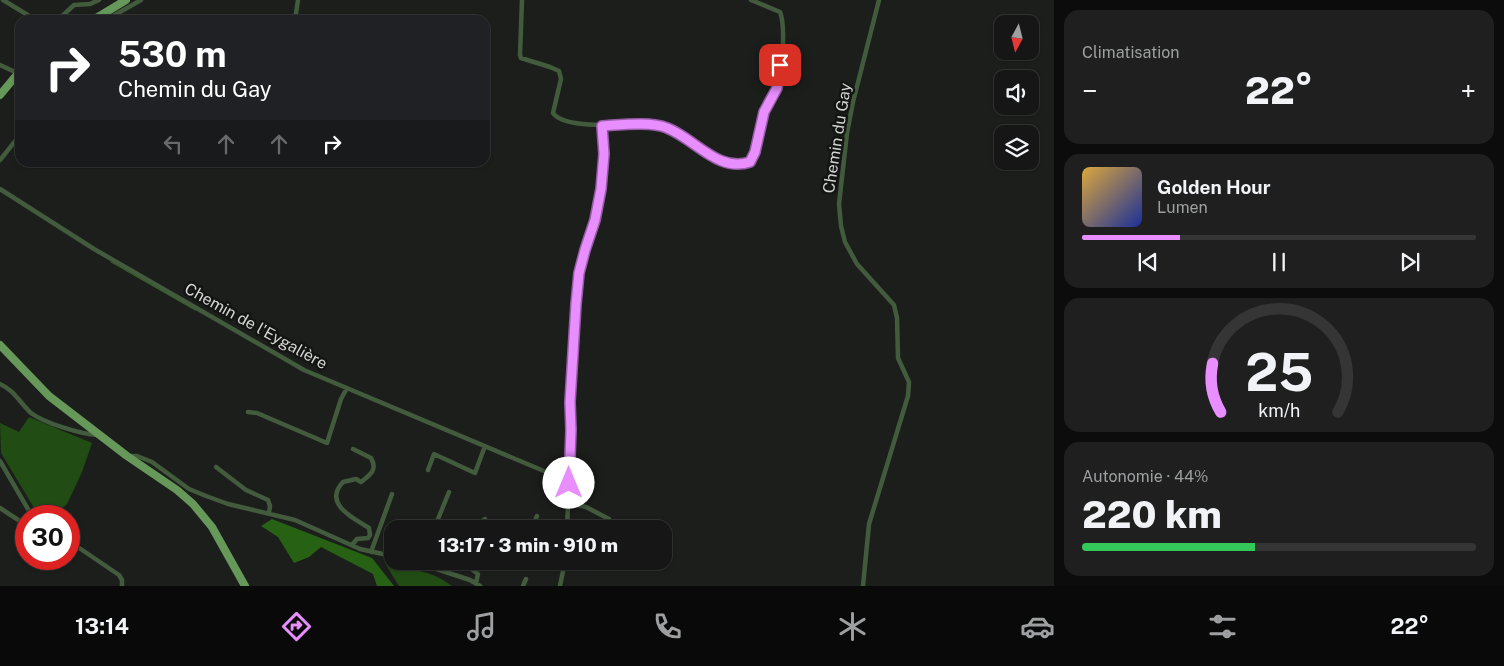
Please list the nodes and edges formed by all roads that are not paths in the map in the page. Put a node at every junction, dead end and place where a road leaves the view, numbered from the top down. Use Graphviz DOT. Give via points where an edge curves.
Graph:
graph roads {
  1 [pos="3,0"];
  2 [pos="99,0"];
  3 [pos="126,0"];
  4 [pos="141,0"];
  5 [pos="298,0"];
  6 [pos="522,0"];
  7 [pos="751,0"];
  8 [pos="879,0"];
  9 [pos="28,15"];
  10 [pos="64,15"];
  11 [pos="101,15"];
  12 [pos="115,15"];
  13 [pos="296,15"];
  14 [pos="0,65"];
  15 [pos="15,71"];
  16 [pos="15,72"];
  17 [pos="0,95"];
  18 [pos="602,126"];
  19 [pos="15,141"];
  20 [pos="0,160"];
  21 [pos="0,189"];
  22 [pos="0,345"];
  23 [pos="0,384"];
  24 [pos="347,388"];
  25 [pos="248,412"];
  26 [pos="101,436"];
  27 [pos="485,446"];
  28 [pos="353,449"];
  29 [pos="127,456"];
  30 [pos="0,462"];
  31 [pos="216,467"];
  32 [pos="428,470"];
  33 [pos="569,483"];
  34 [pos="449,492"];
  35 [pos="392,494"];
  36 [pos="568,503"];
  37 [pos="25,505"];
  38 [pos="0,508"];
  39 [pos="269,513"];
  40 [pos="537,516"];
  41 [pos="15,518"];
  42 [pos="438,520"];
  43 [pos="535,520"];
  44 [pos="567,520"];
  45 [pos="609,520"];
  46 [pos="352,546"];
  47 [pos="80,548"];
  48 [pos="371,552"];
  49 [pos="384,554"];
  50 [pos="440,570"];
  51 [pos="473,570"];
  52 [pos="563,570"];
  53 [pos="526,579"];
  54 [pos="478,585"];
  55 [pos="122,586"];
  56 [pos="245,586"];
  57 [pos="523,586"];
  58 [pos="560,586"];
  59 [pos="864,586"];
  1 -- 9 [label="street"];
  2 -- 10 [label="street" via="74,6"];
  3 -- 11 [label="main road"];
  4 -- 12 [label="street"];
  5 -- 13 [label="street"];
  6 -- 18 [label="street" via="520,55 561,74 553,113 556,118"];
  7 -- 18 [label="street" via="780,12 783,35 777,88 764,112 750,162 724,161 667,128"];
  8 -- 59 [label="street, Chemin du Gay" via="850,118 839,204 845,242 857,264 894,305 898,358 908,382 908,396 869,524"];
  14 -- 15 [label="street"];
  16 -- 17 [label="main road"];
  18 -- 33 [label="street" via="601,189 579,273 576,304"];
  19 -- 20 [label="street"];
  21 -- 24 [label="street, Chemin de l'Eygalière" via="94,249 304,370"];
  22 -- 26 [label="main road" via="49,396"];
  23 -- 26 [label="street" via="17,396 32,414 85,435"];
  24 -- 25 [label="street" via="327,443"];
  24 -- 27 [label="street, Chemin de l'Eygalière"];
  26 -- 29 [label="main road"];
  27 -- 32 [label="street" via="475,473 434,454"];
  27 -- 33 [label="street, Chemin de l'Eygalière"];
  28 -- 46 [label="street" via="371,458 374,465 372,473 361,482 356,479 346,481 338,489 337,497 342,509 369,528 368,538 357,539"];
  29 -- 39 [label="street" via="152,462 189,489 206,496"];
  29 -- 56 [label="main road" via="177,490 204,516"];
  30 -- 37 [label="street"];
  31 -- 39 [label="street" via="246,490 268,500"];
  33 -- 36 [label="street"];
  34 -- 42 [label="street"];
  35 -- 48 [label="street"];
  36 -- 44 [label="street"];
  36 -- 45 [label="street" via="586,507"];
  38 -- 41 [label="street"];
  39 -- 46 [label="street" via="295,520"];
  40 -- 43 [label="street"];
  46 -- 48 [label="street"];
  47 -- 55 [label="street" via="114,571 122,580"];
  48 -- 49 [label="street"];
  50 -- 54 [label="street"];
  51 -- 54 [label="street" via="478,574"];
  52 -- 58 [label="street"];
  53 -- 57 [label="street"];
}
